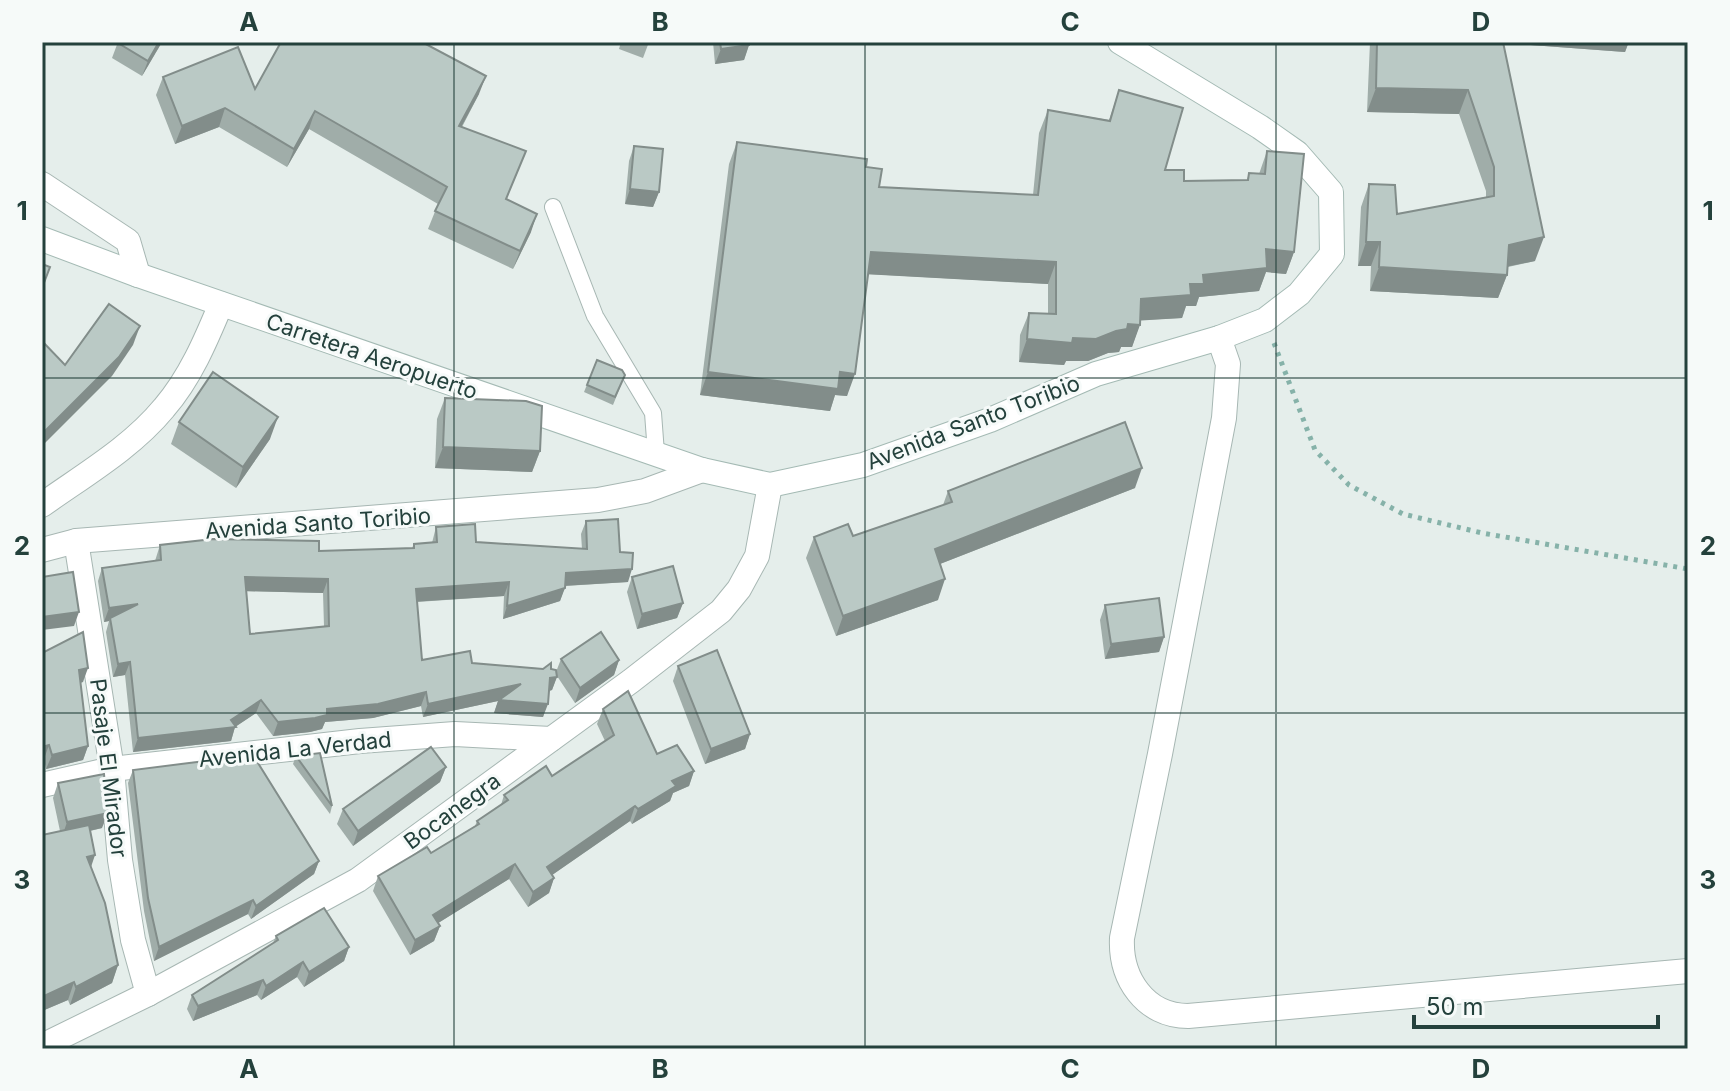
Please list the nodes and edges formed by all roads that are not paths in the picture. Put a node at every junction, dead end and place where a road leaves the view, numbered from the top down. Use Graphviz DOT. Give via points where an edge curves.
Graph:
graph roads {
  1 [pos="1120,42"];
  2 [pos="42,184"];
  3 [pos="553,207"];
  4 [pos="42,239"];
  5 [pos="138,275"];
  6 [pos="221,304"];
  7 [pos="1219,338"];
  8 [pos="656,453"];
  9 [pos="702,470"];
  10 [pos="770,485"];
  11 [pos="42,505"];
  12 [pos="76,541"];
  13 [pos="42,550"];
  14 [pos="551,739"];
  15 [pos="112,769"];
  16 [pos="42,785"];
  17 [pos="1688,971"];
  18 [pos="148,994"];
  19 [pos="42,1046"];
  1 -- 7 [label="street, Avenida Santo Toribio" via="1297,153 1331,192 1332,254 1299,294 1265,320"];
  2 -- 5 [label="street" via="128,241"];
  3 -- 8 [label="lane" via="595,316 653,413"];
  4 -- 5 [label="street, Carretera Aeropuerto"];
  5 -- 6 [label="street, Carretera Aeropuerto"];
  6 -- 8 [label="street, Carretera Aeropuerto"];
  6 -- 11 [label="street" via="200,352 166,407 139,435"];
  7 -- 10 [label="street, Avenida Santo Toribio" via="1096,374 990,420 863,465"];
  7 -- 17 [label="street" via="1228,364 1224,418 1122,938 1124,967 1138,993 1160,1011 1188,1016"];
  8 -- 9 [label="street, Carretera Aeropuerto"];
  9 -- 10 [label="street, Avenida Santo Toribio"];
  9 -- 12 [label="street, Avenida Santo Toribio" via="645,491 598,500"];
  10 -- 14 [label="street, Bocanegra" via="757,556 721,611"];
  12 -- 13 [label="street, Avenida Santo Toribio"];
  12 -- 15 [label="street, Pasaje El Mirador"];
  14 -- 15 [label="street, Avenida La Verdad" via="439,735"];
  14 -- 18 [label="street, Bocanegra" via="358,880"];
  15 -- 16 [label="street, Avenida La Verdad"];
  15 -- 18 [label="street, Pasaje El Mirador" via="120,860"];
  18 -- 19 [label="street, Bocanegra"];
}
